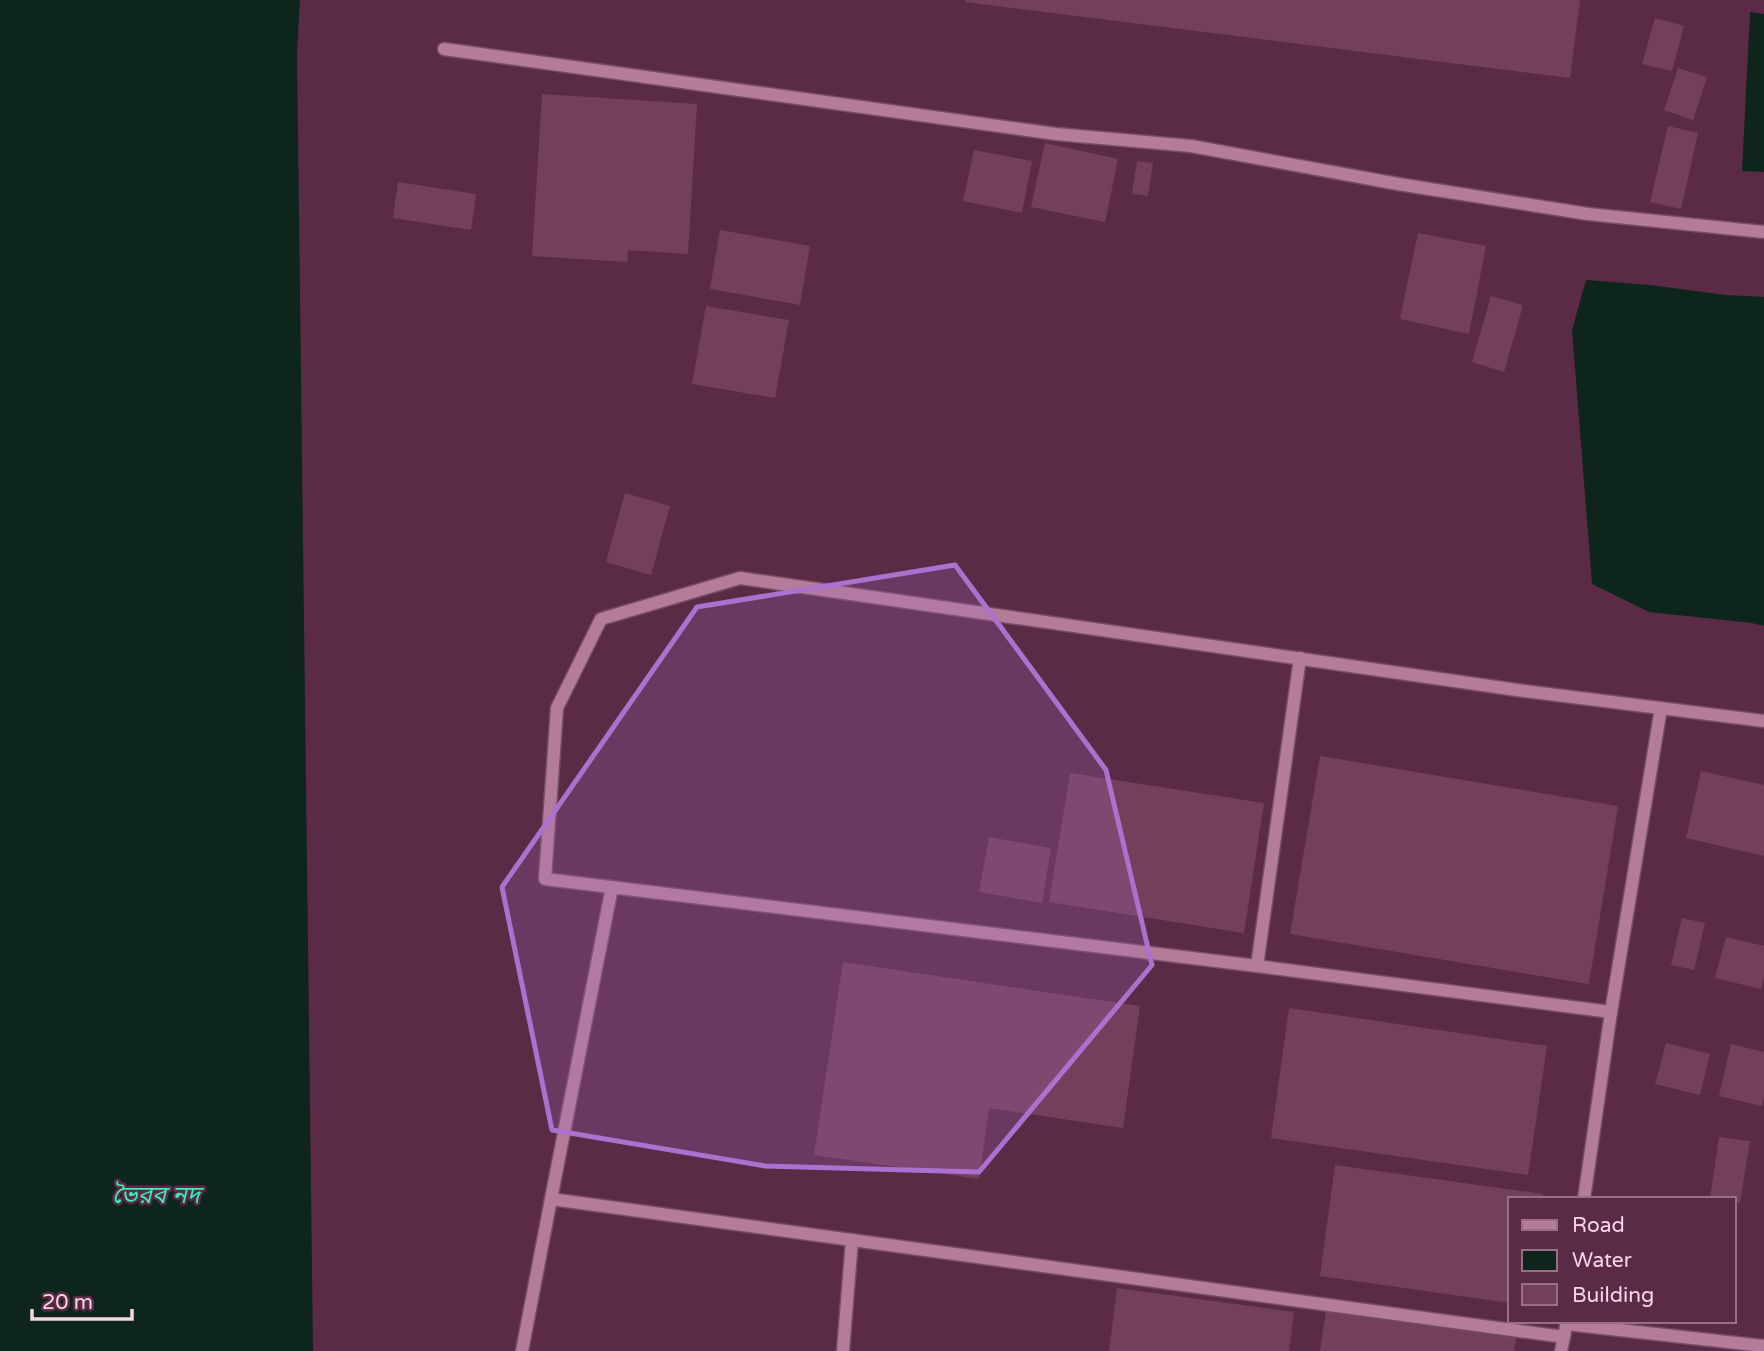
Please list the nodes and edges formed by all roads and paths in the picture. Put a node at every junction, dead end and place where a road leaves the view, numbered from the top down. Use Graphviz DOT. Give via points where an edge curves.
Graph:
graph roads {
  1 [pos="444,49"];
  2 [pos="1764,232"];
  3 [pos="1300,658"];
  4 [pos="1661,708"];
  5 [pos="1764,721"];
  6 [pos="612,887"];
  7 [pos="1257,966"];
  8 [pos="1611,1012"];
  9 [pos="1584,1197"];
  10 [pos="551,1199"];
  11 [pos="852,1240"];
  12 [pos="1508,1320"];
  13 [pos="1533,1323"];
  14 [pos="1566,1327"];
  15 [pos="1764,1346"];
  16 [pos="522,1351"];
  17 [pos="843,1351"];
  18 [pos="1561,1351"];
  1 -- 2 [label="street" via="1056,134 1191,146 1588,214"];
  3 -- 4 [label="street"];
  3 -- 6 [label="street" via="740,578 601,619 557,709 545,879"];
  3 -- 7 [label="street"];
  4 -- 5 [label="street"];
  4 -- 8 [label="street"];
  6 -- 7 [label="street"];
  6 -- 10 [label="street"];
  7 -- 8 [label="street"];
  8 -- 9 [label="street"];
  10 -- 11 [label="street"];
  10 -- 16 [label="street"];
  11 -- 12 [label="street"];
  11 -- 17 [label="street"];
  13 -- 14 [label="street"];
  14 -- 15 [label="street"];
  14 -- 18 [label="street"];
}
